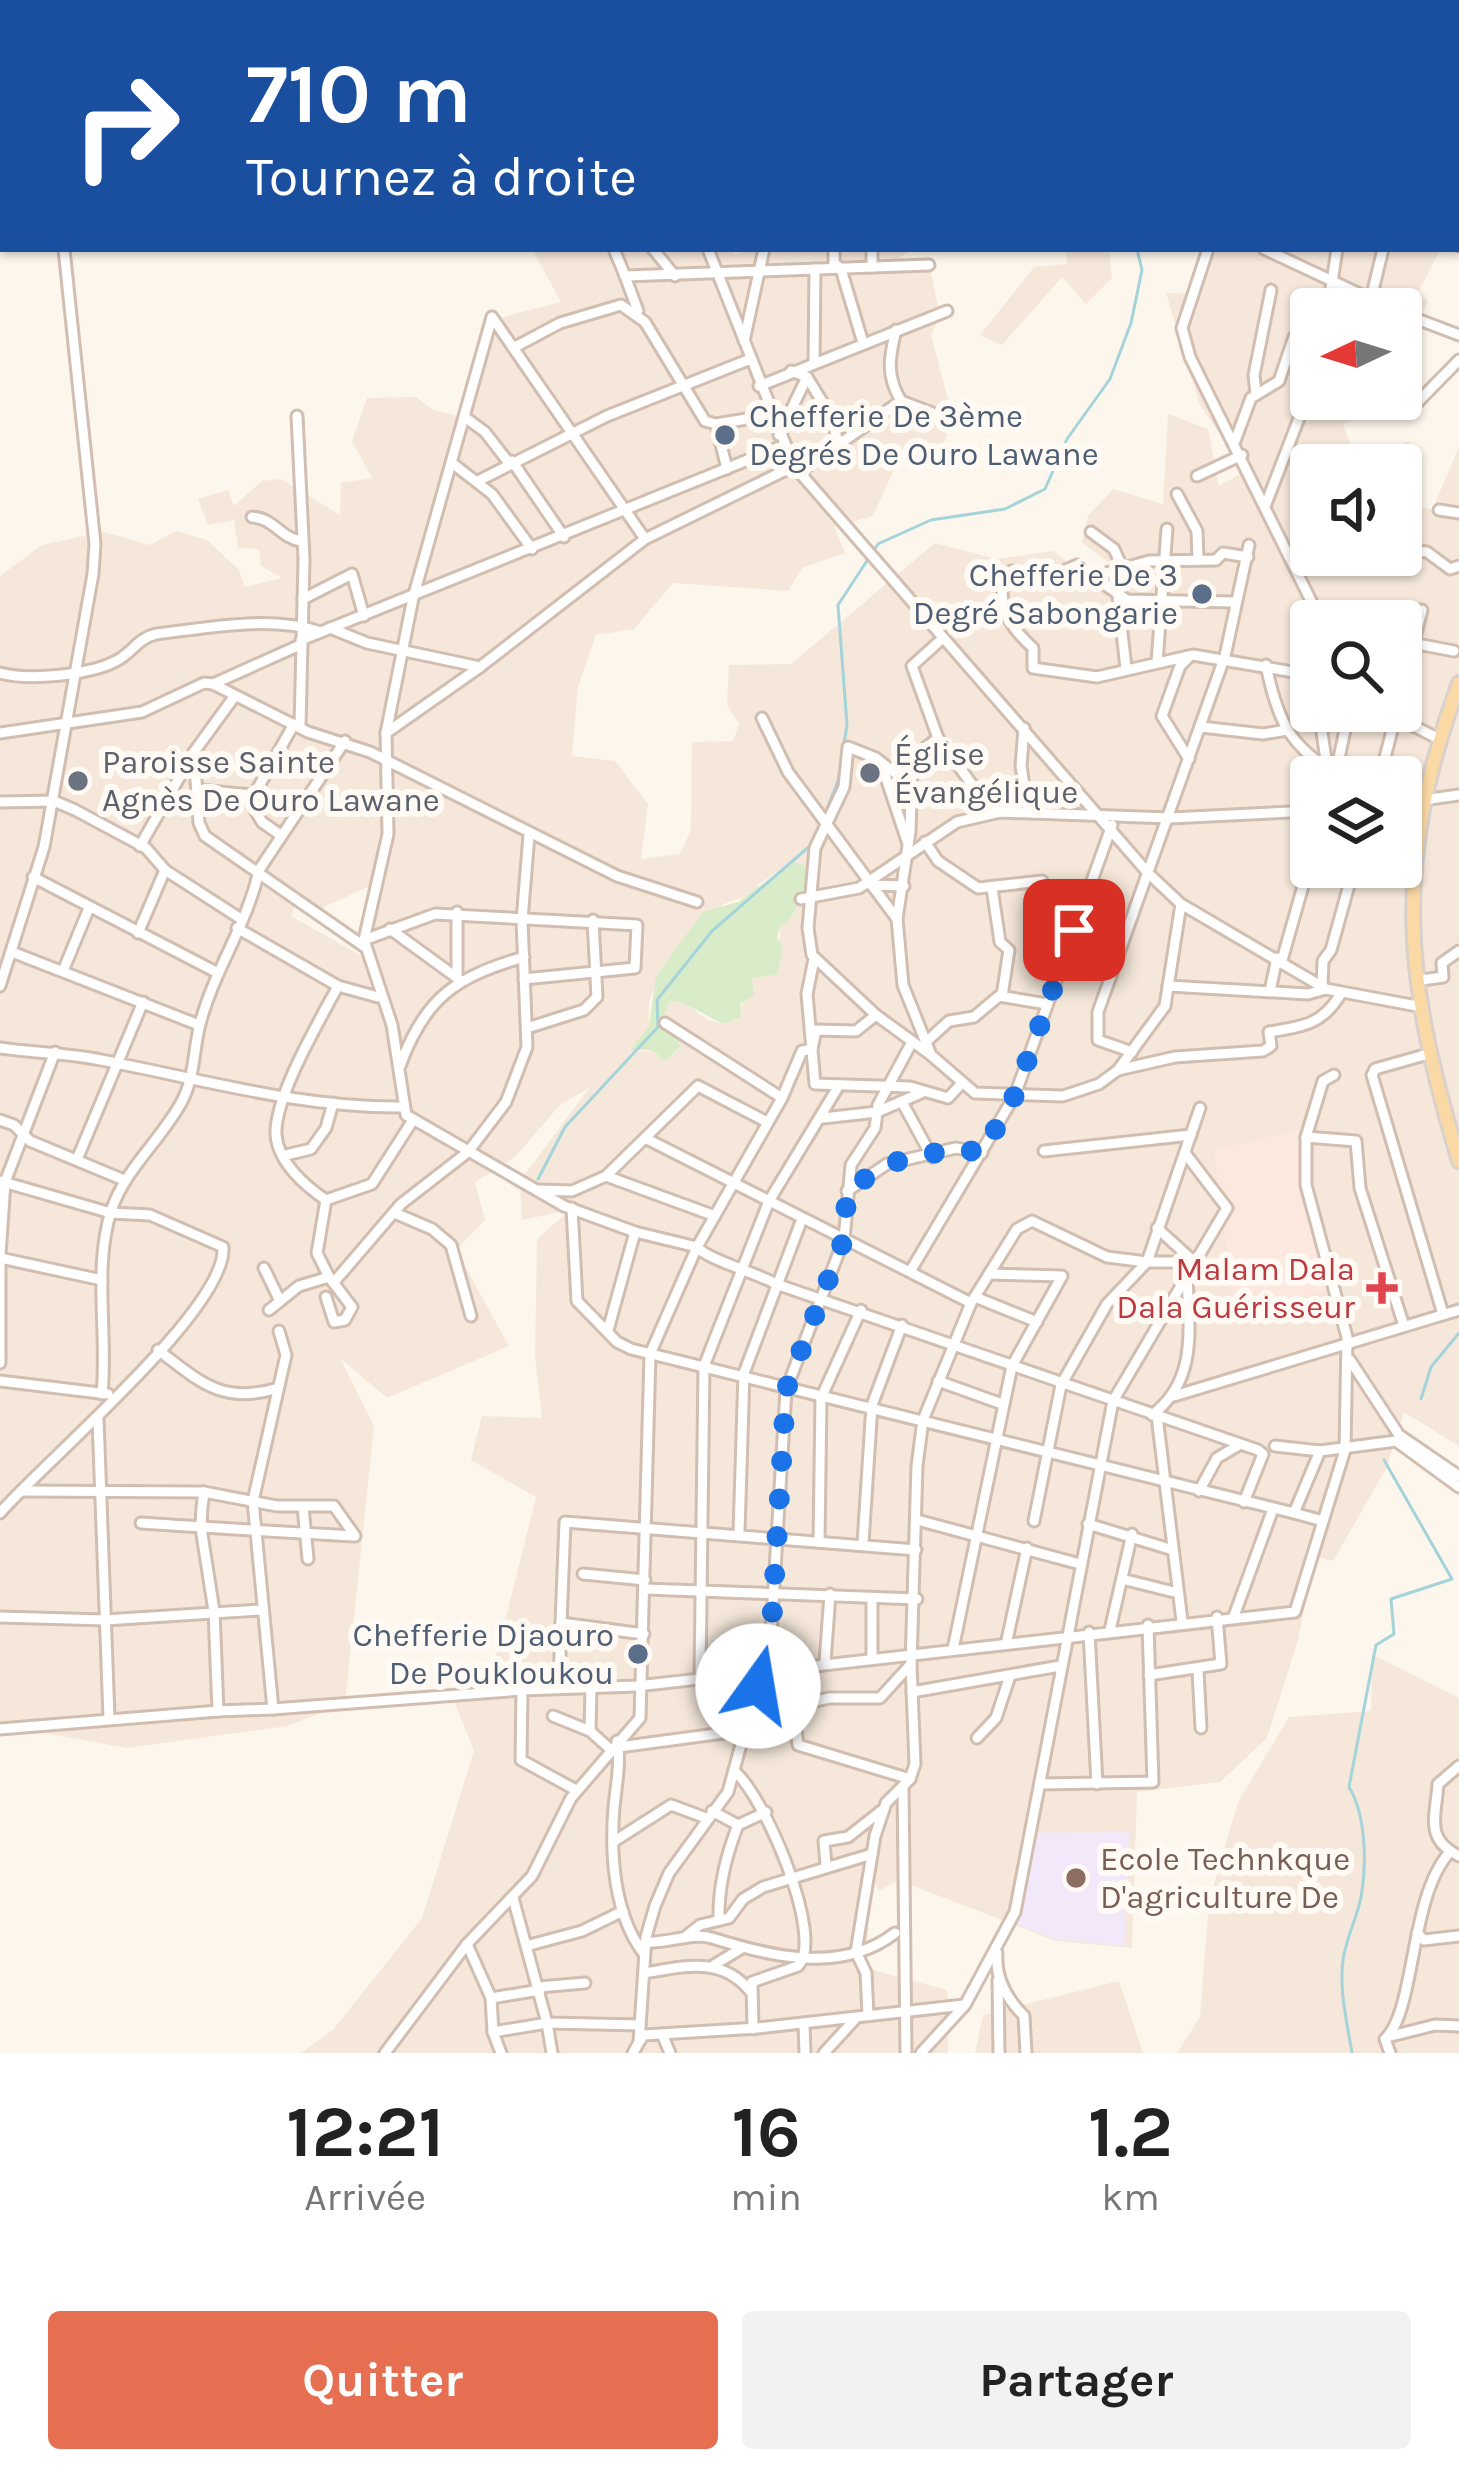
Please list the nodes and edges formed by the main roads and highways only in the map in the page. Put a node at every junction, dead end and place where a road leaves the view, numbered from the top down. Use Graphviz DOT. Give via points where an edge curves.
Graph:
graph roads {
  1 [pos="1459,683"];
  2 [pos="1459,700"];
  3 [pos="1427,800"];
  4 [pos="1459,1138"];
  5 [pos="1459,1161"];
  1 -- 3 [label="main road"];
  2 -- 3 [label="main road"];
  3 -- 4 [label="main road" via="1418,921 1423,980"];
  3 -- 5 [label="main road" via="1412,892 1417,1006"];
}
